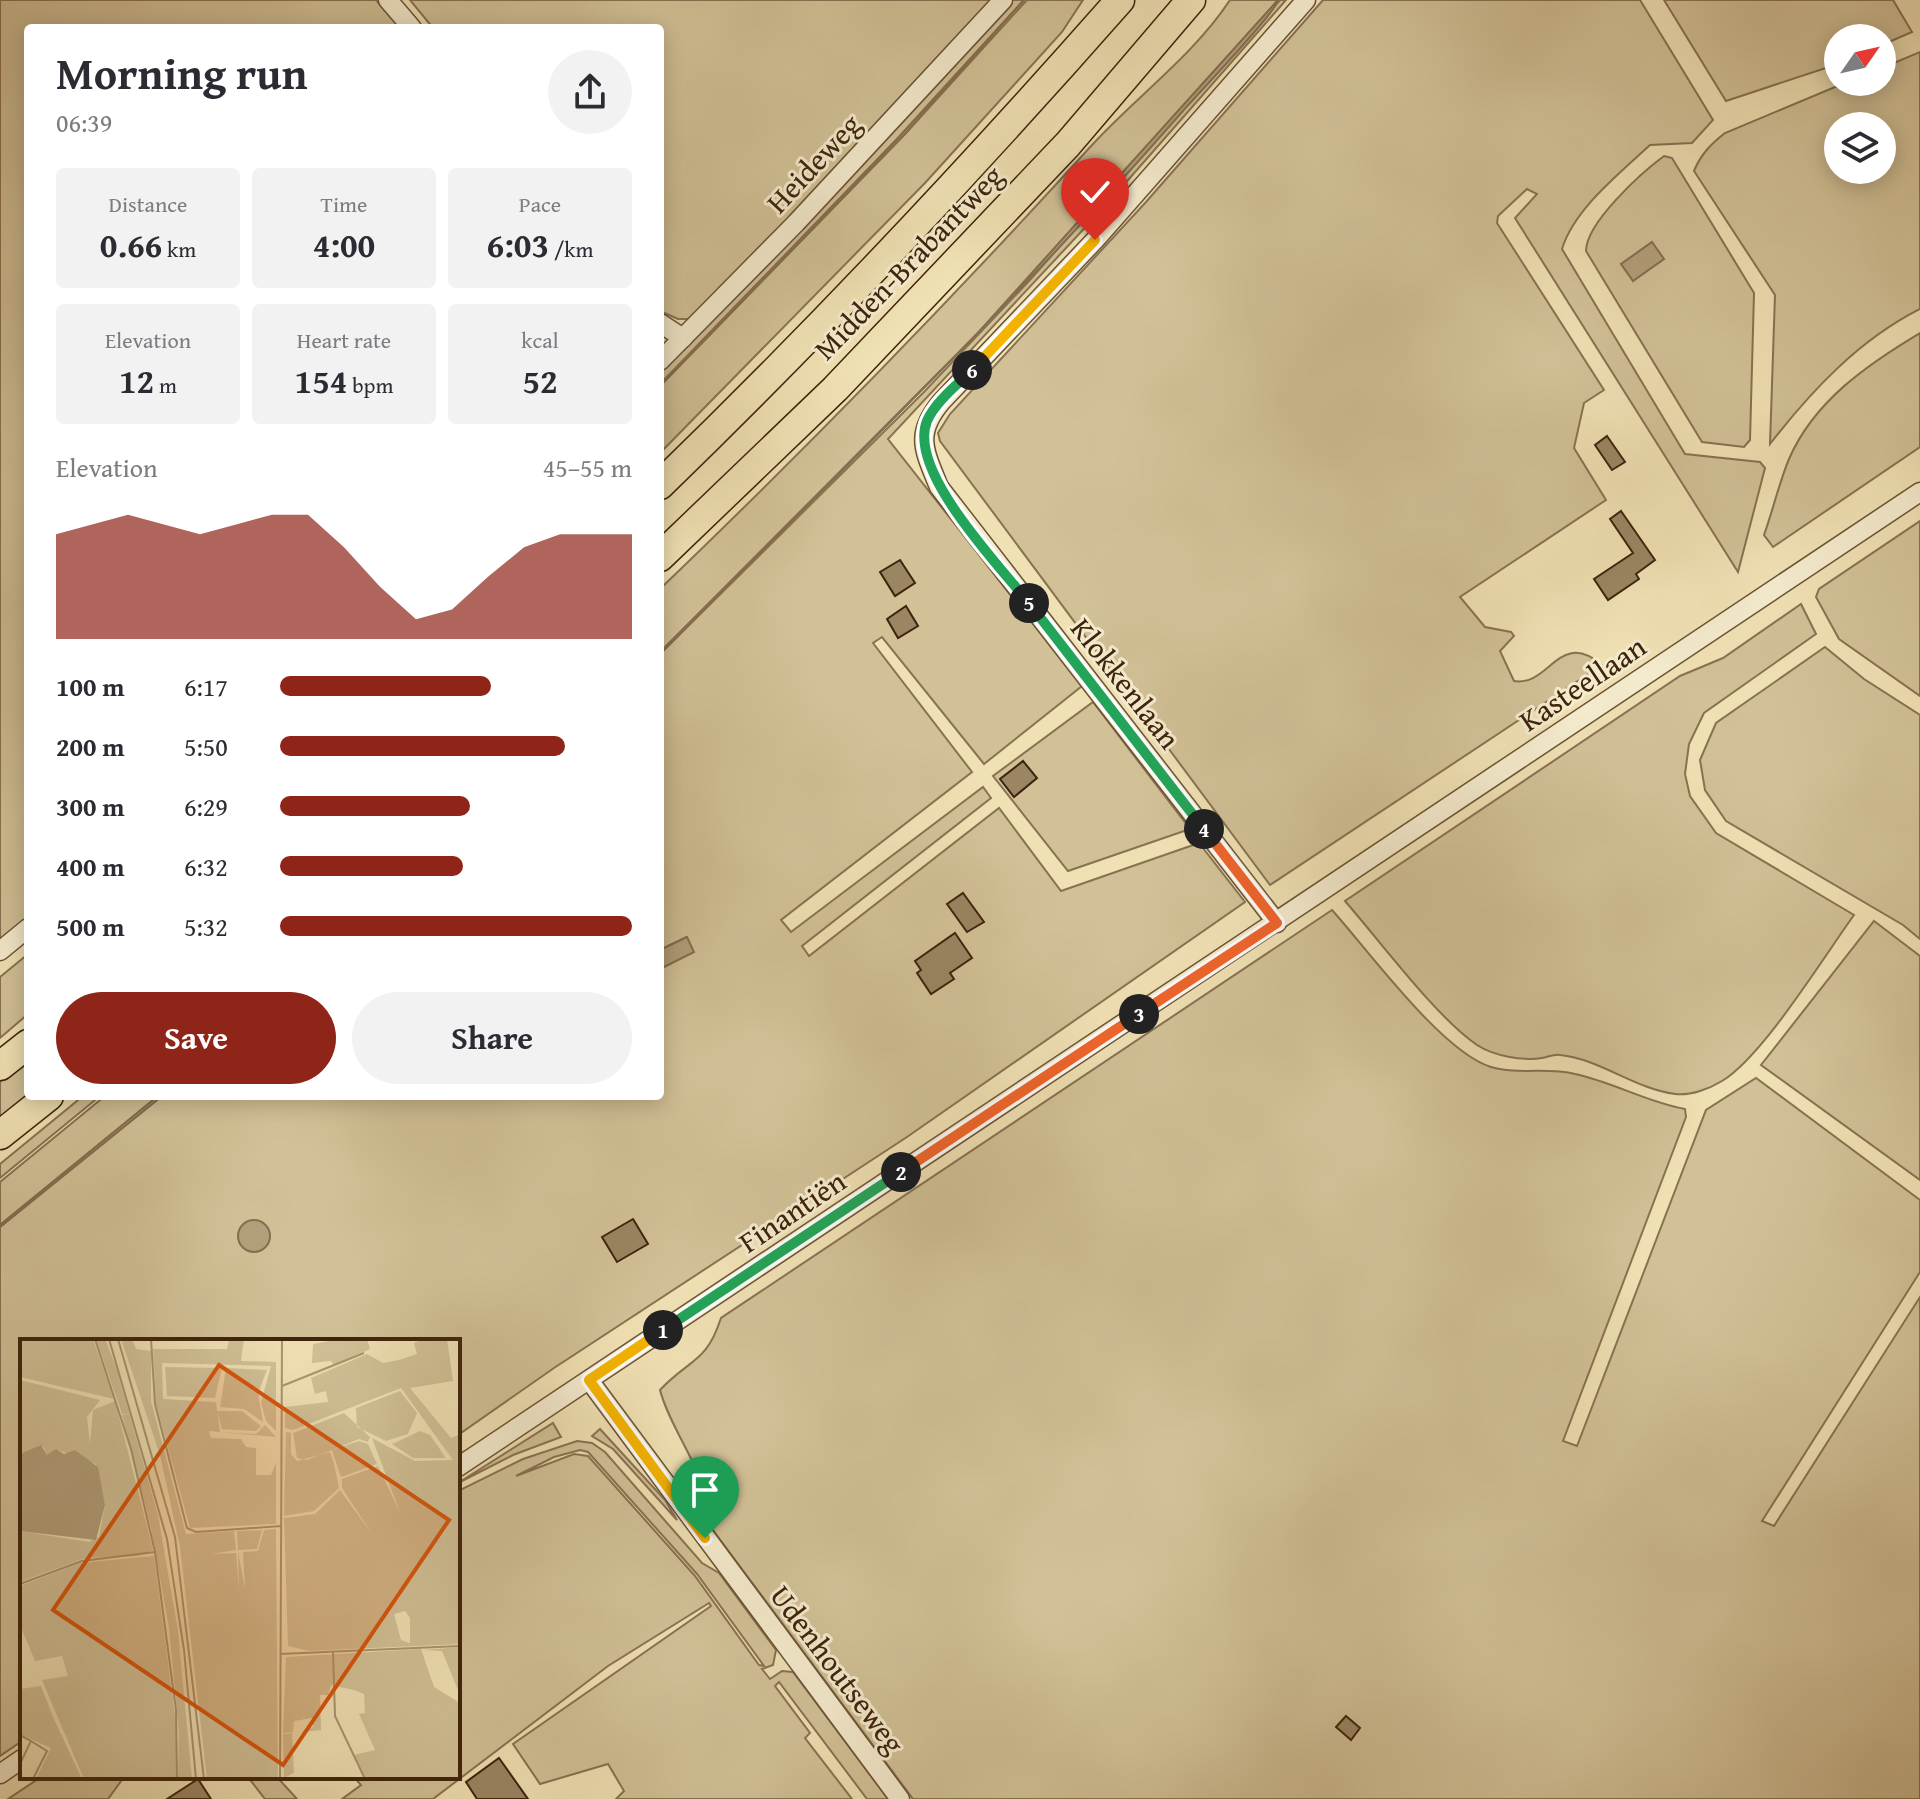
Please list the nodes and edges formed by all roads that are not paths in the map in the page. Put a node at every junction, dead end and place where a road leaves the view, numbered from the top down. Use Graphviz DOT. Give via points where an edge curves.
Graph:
graph roads {
  1 [pos="388,0"];
  2 [pos="1003,0"];
  3 [pos="1120,0"];
  4 [pos="1191,0"];
  5 [pos="1306,0"];
  6 [pos="409,24"];
  7 [pos="664,326"];
  8 [pos="683,338"];
  9 [pos="664,357"];
  10 [pos="664,481"];
  11 [pos="1920,492"];
  12 [pos="664,553"];
  13 [pos="1277,923"];
  14 [pos="24,931"];
  15 [pos="0,951"];
  16 [pos="24,1047"];
  17 [pos="0,1066"];
  18 [pos="44,1100"];
  19 [pos="0,1135"];
  20 [pos="589,1380"];
  21 [pos="460,1466"];
  22 [pos="20,1760"];
  23 [pos="0,1774"];
  24 [pos="900,1799"];
  1 -- 6 [label="street"];
  2 -- 8 [label="street, Heideweg"];
  3 -- 10 [label="highway, Midden-Brabantweg" via="797,350"];
  4 -- 12 [label="highway, Midden-Brabantweg" via="1058,156 835,389"];
  5 -- 13 [label="street, Klokkenlaan" via="1095,240 942,401 928,418 922,438 939,487"];
  7 -- 8 [label="street"];
  8 -- 9 [label="street, Heideweg"];
  11 -- 13 [label="street, Kasteellaan"];
  13 -- 20 [label="street, Finantiën"];
  14 -- 15 [label="street"];
  16 -- 17 [label="highway"];
  18 -- 19 [label="highway"];
  20 -- 21 [label="street, Finantiën"];
  20 -- 24 [label="street, Udenhoutseweg"];
  22 -- 23 [label="street"];
}
